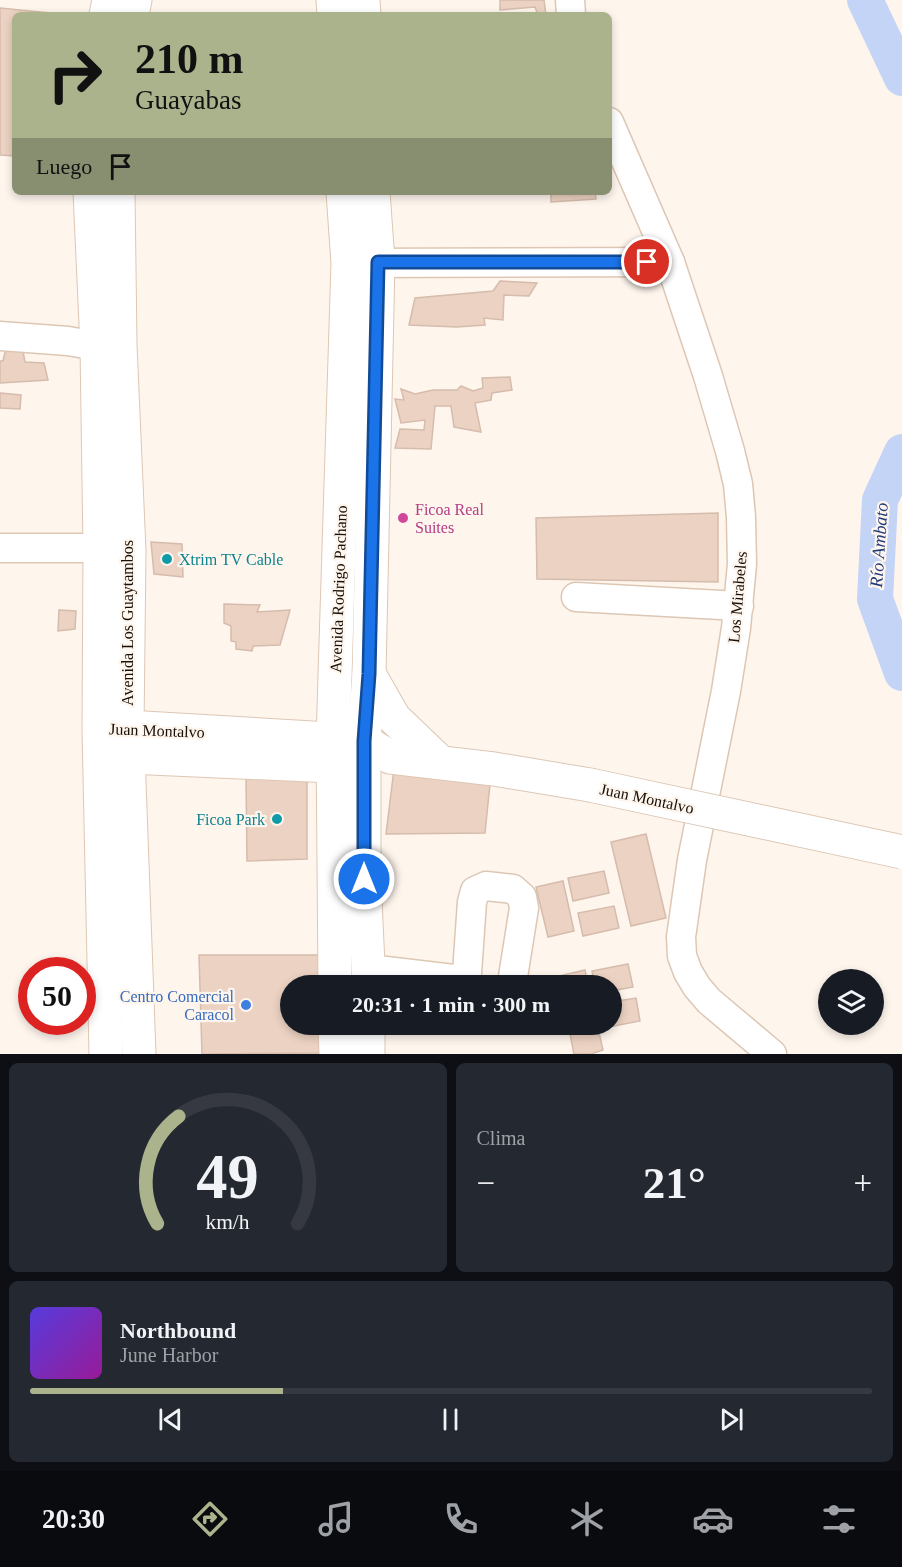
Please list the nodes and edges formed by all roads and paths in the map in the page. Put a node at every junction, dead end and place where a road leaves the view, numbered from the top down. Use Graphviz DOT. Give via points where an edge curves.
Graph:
graph roads {
  1 [pos="612,129"];
  2 [pos="90,195"];
  3 [pos="118,195"];
  4 [pos="344,195"];
  5 [pos="373,195"];
  6 [pos="670,262"];
  7 [pos="363,263"];
  8 [pos="0,336"];
  9 [pos="109,345"];
  10 [pos="0,548"];
  11 [pos="114,549"];
  12 [pos="576,597"];
  13 [pos="739,606"];
  14 [pos="369,674"];
  15 [pos="113,743"];
  16 [pos="357,754"];
  17 [pos="440,762"];
  18 [pos="902,852"];
  19 [pos="336,975"];
  20 [pos="369,975"];
  21 [pos="466,975"];
  22 [pos="513,975"];
  23 [pos="335,1035"];
  24 [pos="368,1035"];
  25 [pos="106,1054"];
  26 [pos="139,1054"];
  27 [pos="336,1054"];
  28 [pos="368,1054"];
  29 [pos="772,1054"];
  1 -- 6 [label="street, Los Mirabeles"];
  2 -- 9 [label="main road, Avenida Los Guaytambos"];
  3 -- 9 [label="main road, Avenida Los Guaytambos"];
  4 -- 7 [label="main road, Avenida Rodrigo Pachano"];
  5 -- 7 [label="main road, Avenida Rodrigo Pachano"];
  6 -- 7 [label="street"];
  6 -- 13 [label="street, Los Mirabeles" via="738,484 742,564"];
  7 -- 14 [label="main road, Avenida Rodrigo Pachano"];
  7 -- 16 [label="main road, Avenida Rodrigo Pachano"];
  8 -- 9 [label="street"];
  9 -- 11 [label="main road, Avenida Los Guaytambos"];
  10 -- 11 [label="street"];
  11 -- 15 [label="main road, Avenida Los Guaytambos"];
  12 -- 13 [label="street"];
  13 -- 29 [label="street, Los Mirabeles" via="692,860 682,956 696,987"];
  14 -- 16 [label="main road, Avenida Rodrigo Pachano"];
  14 -- 17 [label="main road" via="394,718"];
  15 -- 16 [label="main road, Juan Montalvo"];
  15 -- 25 [label="main road, Avenida Los Guaytambos"];
  15 -- 26 [label="main road, Avenida Los Guaytambos"];
  16 -- 17 [label="main road, Juan Montalvo"];
  16 -- 19 [label="main road, Avenida Rodrigo Pachano"];
  16 -- 20 [label="main road, Avenida Rodrigo Pachano"];
  17 -- 18 [label="main road, Juan Montalvo, bridge" via="590,785"];
  21 -- 22 [label="street" via="472,902 475,891 486,885 513,889 522,897 524,908"];
  23 -- 27 [label="main road"];
  24 -- 28 [label="main road"];
}
